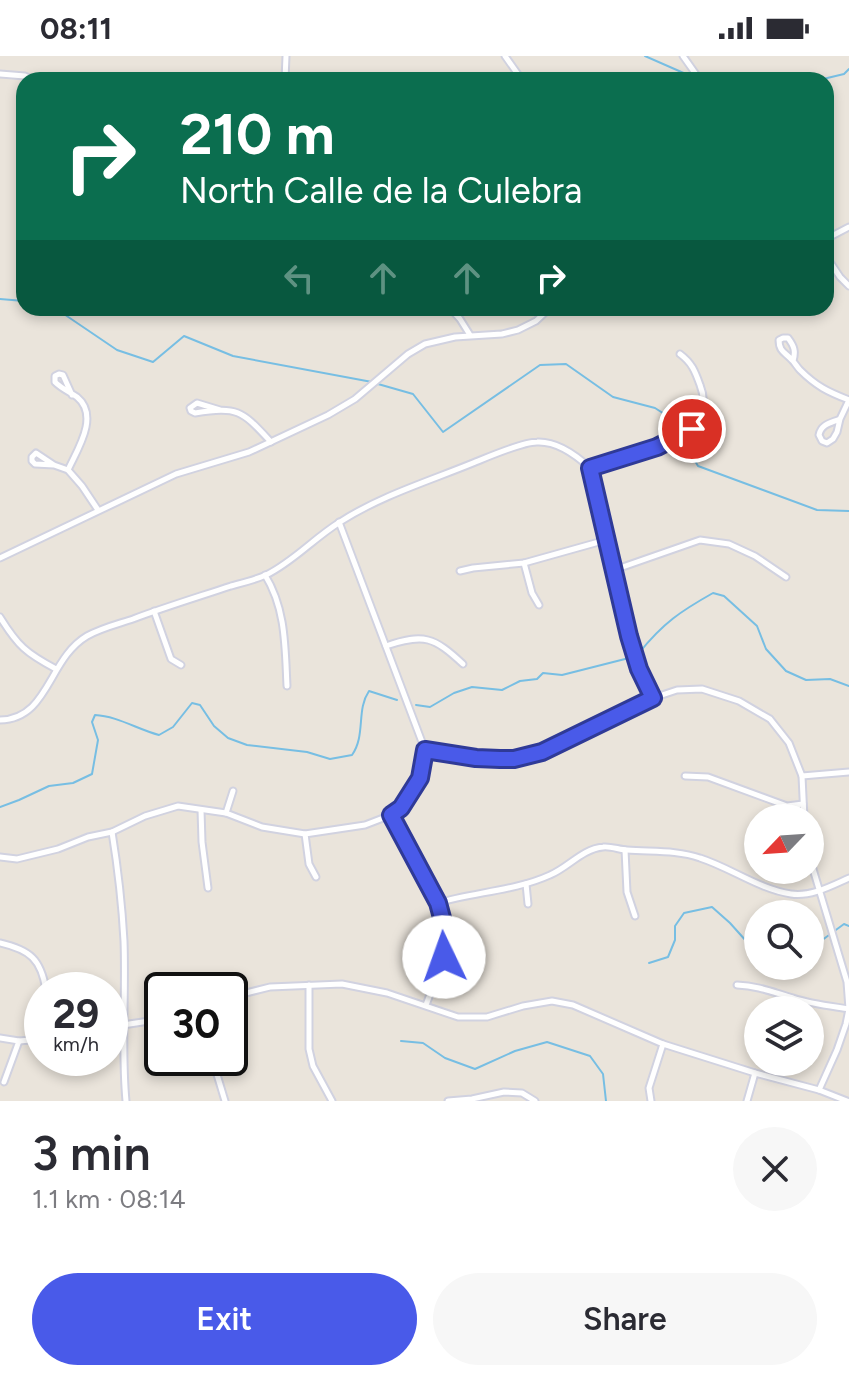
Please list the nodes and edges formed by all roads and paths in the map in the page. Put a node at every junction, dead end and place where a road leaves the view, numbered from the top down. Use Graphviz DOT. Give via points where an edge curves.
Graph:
graph roads {
  1 [pos="834,268"];
  2 [pos="849,286"];
  3 [pos="457,316"];
  4 [pos="541,316"];
  5 [pos="470,335"];
  6 [pos="680,354"];
  7 [pos="793,361"];
  8 [pos="72,395"];
  9 [pos="849,400"];
  10 [pos="220,410"];
  11 [pos="840,419"];
  12 [pos="271,442"];
  13 [pos="54,465"];
  14 [pos="590,468"];
  15 [pos="68,470"];
  16 [pos="98,510"];
  17 [pos="339,522"];
  18 [pos="606,540"];
  19 [pos="0,558"];
  20 [pos="524,563"];
  21 [pos="614,570"];
  22 [pos="460,571"];
  23 [pos="265,575"];
  24 [pos="786,577"];
  25 [pos="539,605"];
  26 [pos="154,611"];
  27 [pos="0,617"];
  28 [pos="386,646"];
  29 [pos="463,664"];
  30 [pos="181,665"];
  31 [pos="56,669"];
  32 [pos="287,686"];
  33 [pos="653,698"];
  34 [pos="0,720"];
  35 [pos="425,750"];
  36 [pos="849,772"];
  37 [pos="685,776"];
  38 [pos="802,776"];
  39 [pos="233,791"];
  40 [pos="780,804"];
  41 [pos="803,804"];
  42 [pos="201,810"];
  43 [pos="226,813"];
  44 [pos="391,815"];
  45 [pos="112,832"];
  46 [pos="305,834"];
  47 [pos="625,850"];
  48 [pos="0,857"];
  49 [pos="316,877"];
  50 [pos="849,878"];
  51 [pos="526,884"];
  52 [pos="817,884"];
  53 [pos="208,888"];
  54 [pos="819,891"];
  55 [pos="438,903"];
  56 [pos="528,904"];
  57 [pos="635,916"];
  58 [pos="0,943"];
  59 [pos="41,972"];
  60 [pos="124,972"];
  61 [pos="309,985"];
  62 [pos="737,985"];
  63 [pos="248,992"];
  64 [pos="426,1005"];
  65 [pos="849,1009"];
  66 [pos="0,1038"];
  67 [pos="19,1041"];
  68 [pos="24,1041"];
  69 [pos="663,1044"];
  70 [pos="744,1070"];
  71 [pos="124,1076"];
  72 [pos="217,1076"];
  73 [pos="754,1076"];
  74 [pos="766,1076"];
  75 [pos="4,1082"];
  76 [pos="819,1090"];
  77 [pos="472,1100"];
  78 [pos="126,1101"];
  79 [pos="225,1101"];
  80 [pos="332,1101"];
  81 [pos="448,1101"];
  82 [pos="535,1101"];
  83 [pos="651,1101"];
  84 [pos="747,1101"];
  85 [pos="847,1101"];
  1 -- 2 [label="street"];
  3 -- 5 [label="street"];
  4 -- 5 [label="street" via="518,330"];
  5 -- 12 [label="street" via="419,346 348,404"];
  6 -- 14 [label="street" via="691,362 702,390 704,409 692,429 657,447"];
  7 -- 9 [label="street" via="821,390"];
  8 -- 15 [label="street" via="87,415"];
  9 -- 11 [label="street"];
  10 -- 10 [label="street" via="197,403 190,408 195,413"];
  10 -- 12 [label="street" via="244,415"];
  11 -- 11 [label="street" via="820,430 822,441 833,439"];
  12 -- 16 [label="street" via="176,474"];
  13 -- 15 [label="street"];
  14 -- 17 [label="street" via="560,447 537,442 378,501"];
  14 -- 18 [label="street"];
  15 -- 16 [label="street"];
  16 -- 19 [label="street"];
  17 -- 23 [label="street"];
  17 -- 28 [label="street"];
  18 -- 20 [label="street"];
  18 -- 21 [label="street"];
  20 -- 22 [label="street"];
  20 -- 25 [label="street"];
  21 -- 24 [label="street" via="700,540 729,544"];
  21 -- 33 [label="street" via="639,669"];
  23 -- 26 [label="street"];
  23 -- 32 [label="street" via="283,623"];
  26 -- 30 [label="street" via="171,659"];
  26 -- 31 [label="street" via="86,637"];
  27 -- 31 [label="street" via="29,655"];
  28 -- 29 [label="street" via="424,638"];
  28 -- 35 [label="street"];
  31 -- 34 [label="street" via="27,713"];
  33 -- 35 [label="street" via="542,752 514,759"];
  33 -- 38 [label="street" via="702,689 739,701 770,719 789,743"];
  35 -- 44 [label="street" via="420,778"];
  36 -- 38 [label="street"];
  37 -- 40 [label="street" via="708,777"];
  38 -- 41 [label="street"];
  39 -- 43 [label="street"];
  42 -- 43 [label="street"];
  42 -- 45 [label="street" via="178,806"];
  42 -- 53 [label="street"];
  43 -- 46 [label="street" via="262,827"];
  44 -- 46 [label="street" via="365,825"];
  44 -- 55 [label="street"];
  45 -- 48 [label="street" via="17,859"];
  45 -- 60 [label="street"];
  46 -- 49 [label="street"];
  47 -- 51 [label="street" via="605,846 585,852"];
  47 -- 54 [label="street" via="699,858 793,895"];
  47 -- 57 [label="street" via="627,892"];
  50 -- 54 [label="street"];
  51 -- 55 [label="street"];
  51 -- 56 [label="street"];
  52 -- 54 [label="street"];
  54 -- 65 [label="street" via="847,982"];
  55 -- 64 [label="street" via="445,929 444,957"];
  58 -- 59 [label="street" via="19,947 38,961"];
  61 -- 63 [label="street"];
  61 -- 64 [label="street" via="342,984"];
  61 -- 80 [label="street" via="309,1049"];
  62 -- 65 [label="street"];
  64 -- 69 [label="street" via="458,1017 487,1017 552,1001"];
  65 -- 76 [label="street"];
  66 -- 67 [label="street"];
  67 -- 68 [label="street"];
  67 -- 75 [label="street"];
  69 -- 70 [label="street"];
  69 -- 83 [label="street" via="649,1088"];
  71 -- 78 [label="street"];
  72 -- 79 [label="street"];
  73 -- 84 [label="street"];
  74 -- 76 [label="street"];
  76 -- 85 [label="street"];
  77 -- 81 [label="street"];
  77 -- 82 [label="street" via="504,1092 522,1093"];
}
